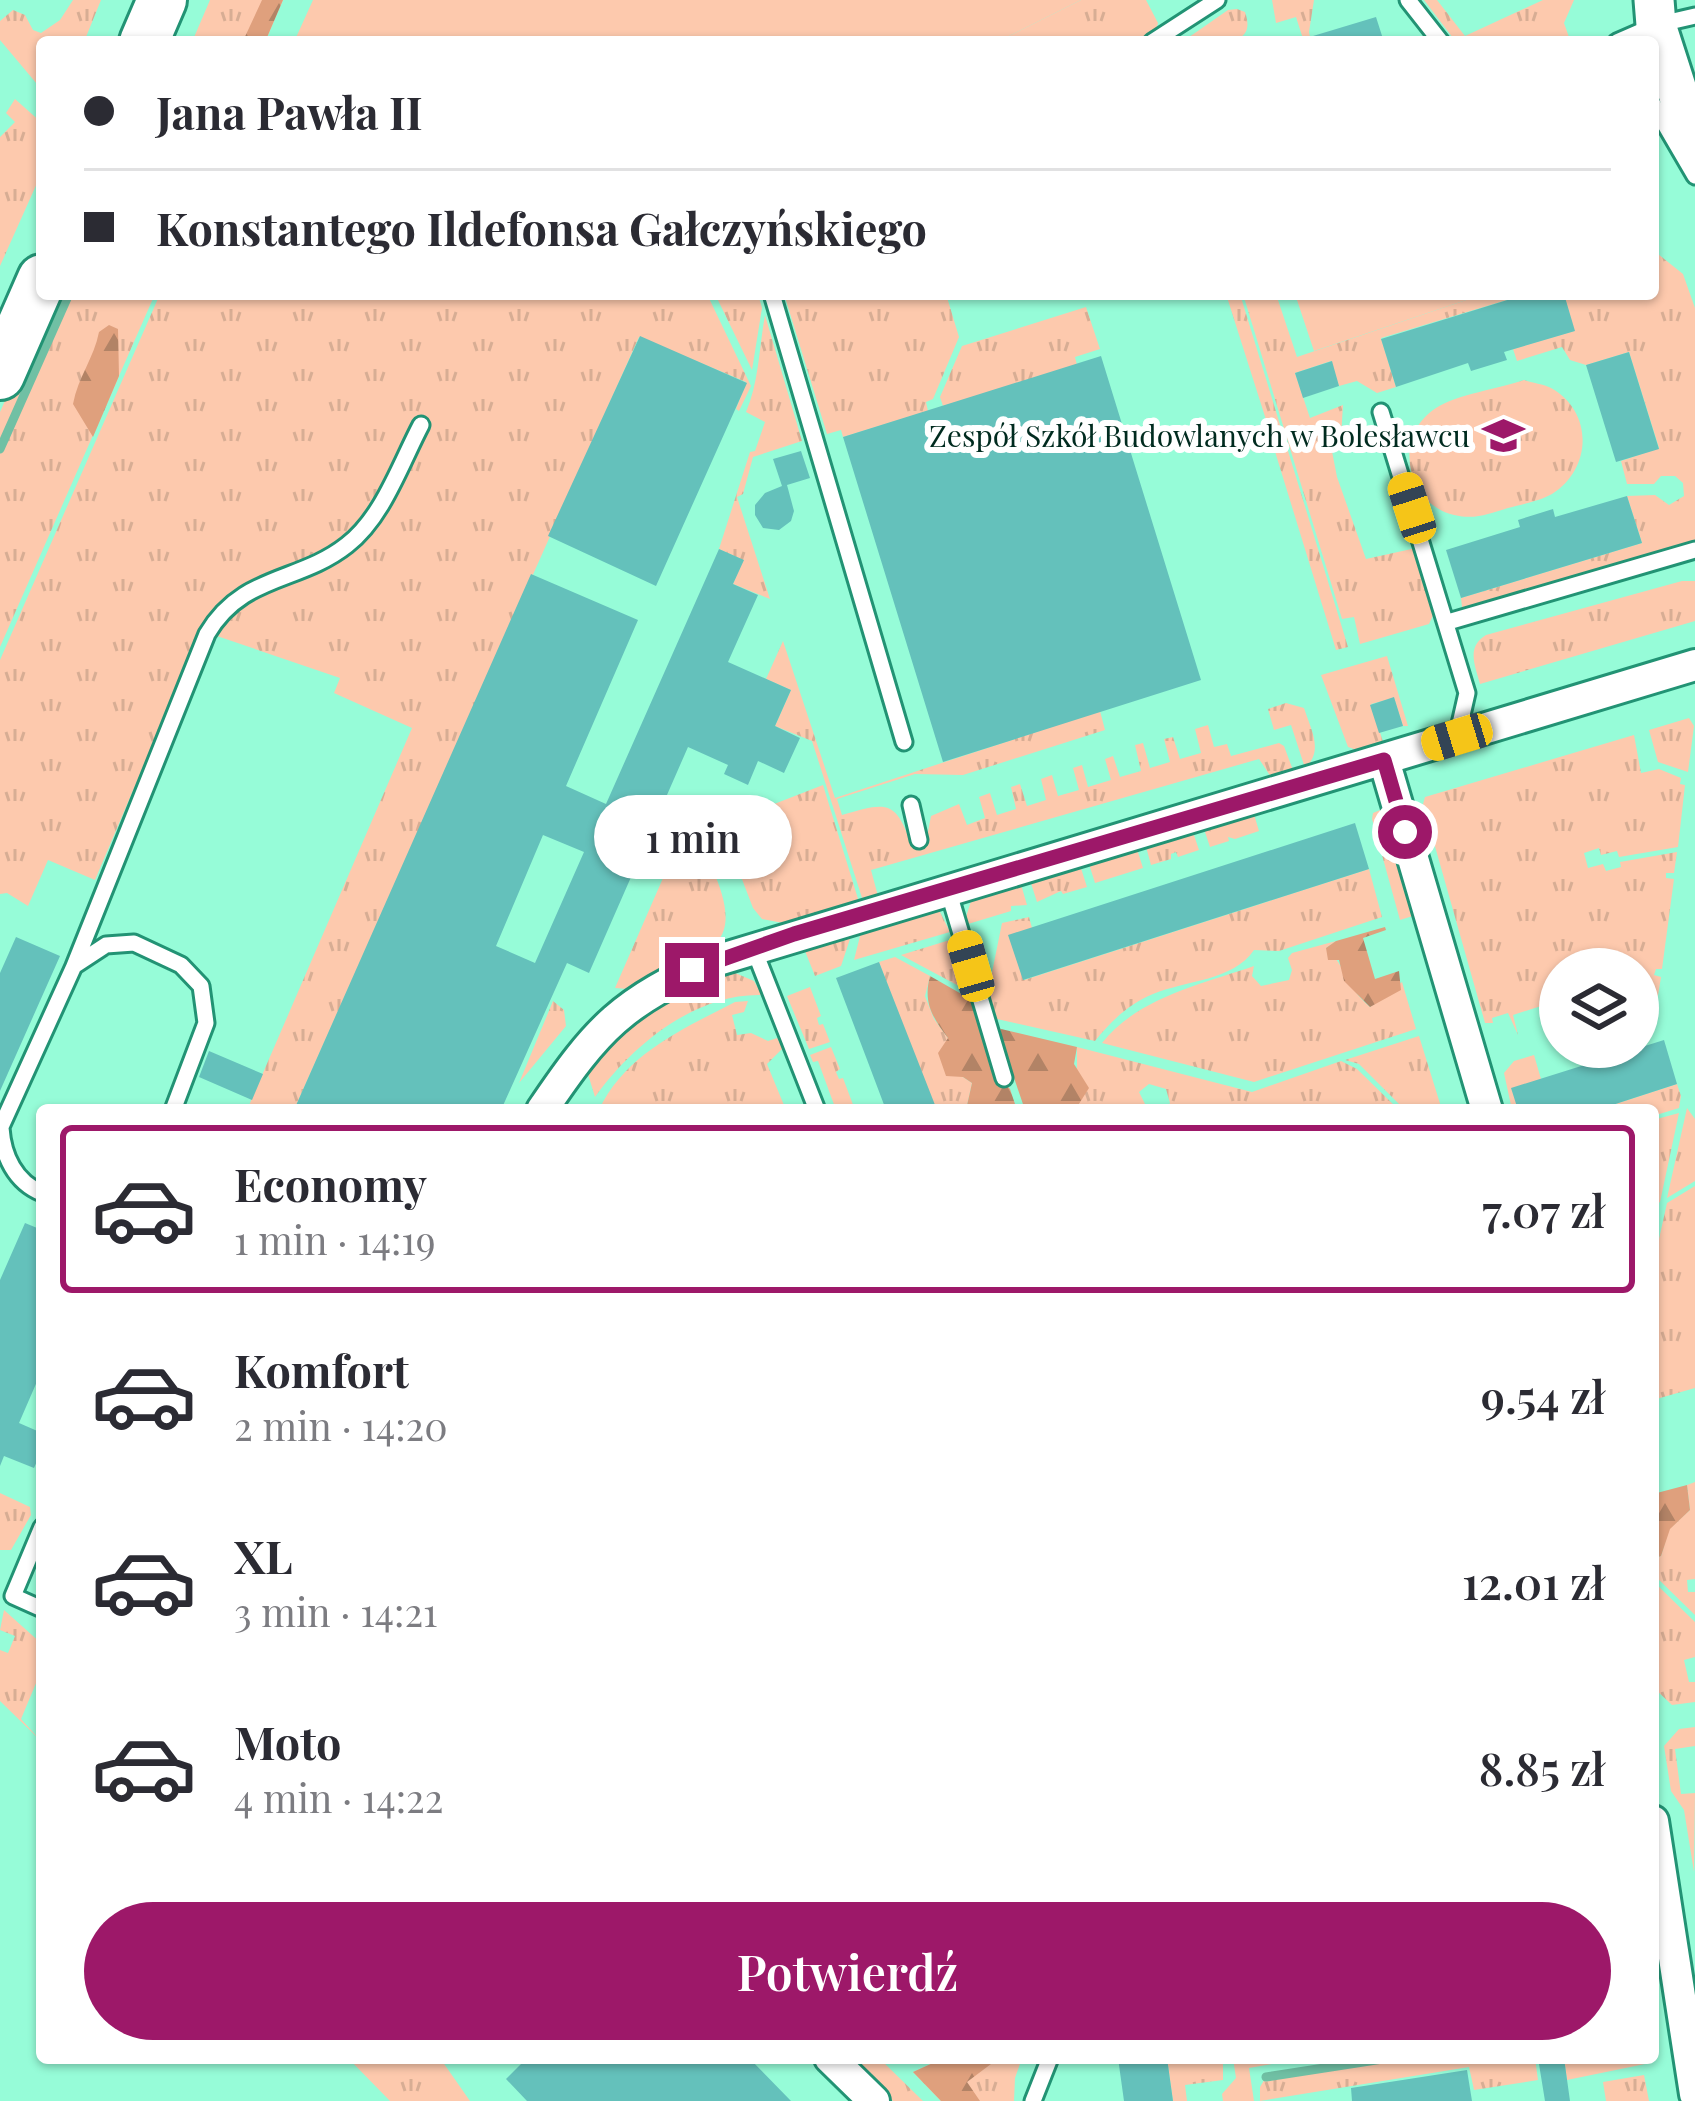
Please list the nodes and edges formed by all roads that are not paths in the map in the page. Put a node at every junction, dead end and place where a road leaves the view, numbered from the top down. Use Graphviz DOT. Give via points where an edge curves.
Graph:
graph roads {
  1 [pos="162,0"];
  2 [pos="1217,0"];
  3 [pos="1408,0"];
  4 [pos="1650,8"];
  5 [pos="1695,16"];
  6 [pos="147,36"];
  7 [pos="1161,36"];
  8 [pos="1436,36"];
  9 [pos="1623,36"];
  10 [pos="1659,114"];
  11 [pos="1695,146"];
  12 [pos="1695,176"];
  13 [pos="36,293"];
  14 [pos="774,300"];
  15 [pos="0,375"];
  16 [pos="1382,412"];
  17 [pos="421,425"];
  18 [pos="1695,550"];
  19 [pos="1661,560"];
  20 [pos="1695,562"];
  21 [pos="1448,622"];
  22 [pos="1695,665"];
  23 [pos="1457,737"];
  24 [pos="904,742"];
  25 [pos="1384,760"];
  26 [pos="911,805"];
  27 [pos="919,840"];
  28 [pos="948,890"];
  29 [pos="753,947"];
  30 [pos="74,966"];
  31 [pos="1004,1078"];
  32 [pos="175,1104"];
  33 [pos="547,1104"];
  34 [pos="815,1104"];
  35 [pos="1485,1104"];
  36 [pos="0,1128"];
  37 [pos="36,1188"];
  38 [pos="36,1538"];
  39 [pos="6,1592"];
  40 [pos="36,1606"];
  41 [pos="1659,1860"];
  42 [pos="836,2064"];
  43 [pos="1048,2064"];
  44 [pos="1695,2095"];
  45 [pos="874,2101"];
  46 [pos="1033,2101"];
  1 -- 6 [label="main road"];
  2 -- 7 [label="lane"];
  3 -- 8 [label="lane"];
  4 -- 5 [label="lane"];
  4 -- 9 [label="lane"];
  4 -- 11 [label="street"];
  10 -- 12 [label="lane"];
  13 -- 15 [label="main road"];
  14 -- 24 [label="lane"];
  16 -- 21 [label="lane"];
  17 -- 30 [label="lane" via="374,515 346,547 257,586 219,614"];
  18 -- 19 [label="lane"];
  19 -- 20 [label="lane"];
  19 -- 21 [label="lane"];
  21 -- 23 [label="lane" via="1467,693"];
  22 -- 23 [label="street"];
  23 -- 25 [label="street"];
  25 -- 28 [label="street"];
  25 -- 35 [label="street"];
  26 -- 27 [label="lane"];
  28 -- 29 [label="street"];
  28 -- 31 [label="lane"];
  29 -- 33 [label="street" via="669,980 612,1017"];
  29 -- 34 [label="lane"];
  30 -- 32 [label="lane" via="106,945 134,943 181,965 201,986 206,1024"];
  30 -- 36 [label="lane"];
  36 -- 37 [label="lane" via="15,1172"];
  38 -- 39 [label="lane"];
  39 -- 40 [label="lane"];
  41 -- 44 [label="street"];
  42 -- 45 [label="street"];
  43 -- 46 [label="lane"];
}
